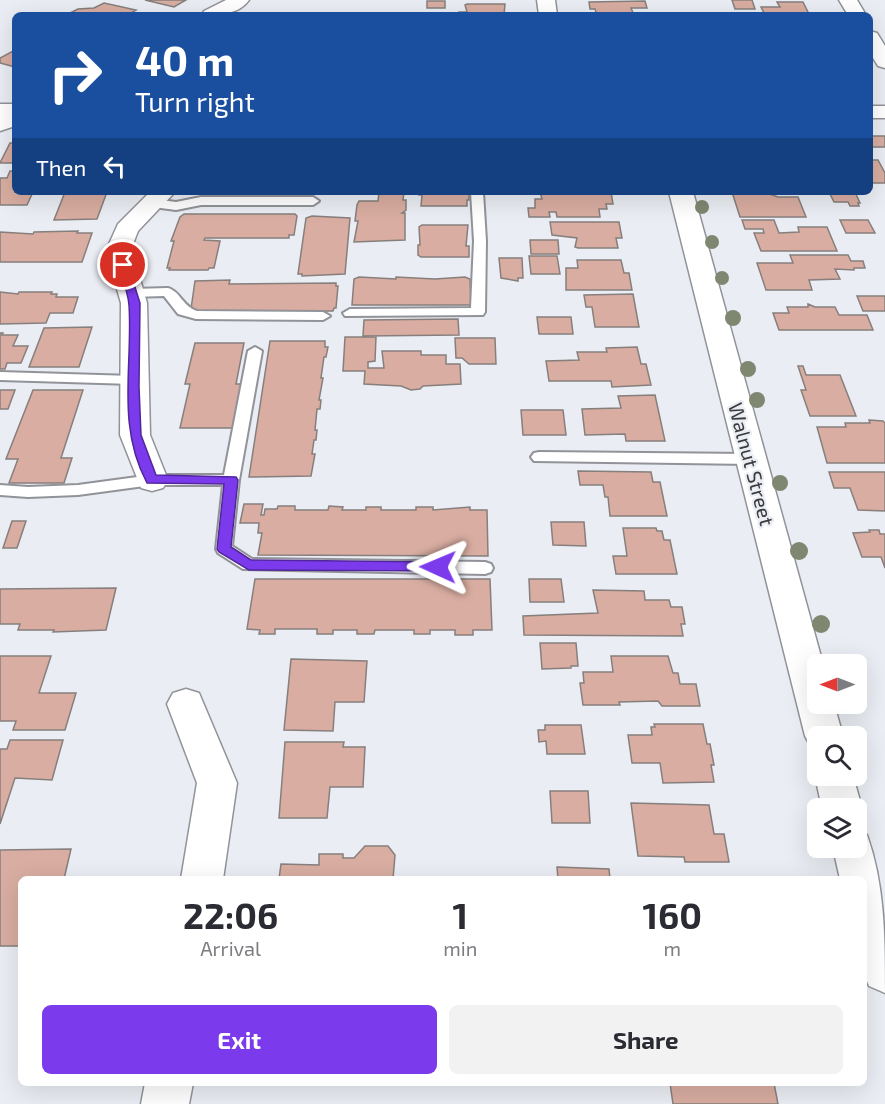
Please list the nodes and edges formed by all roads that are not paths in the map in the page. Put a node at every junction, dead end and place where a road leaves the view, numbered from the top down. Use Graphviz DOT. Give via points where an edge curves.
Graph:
graph roads {
  1 [pos="240,0"];
  2 [pos="217,12"];
  3 [pos="873,42"];
  4 [pos="885,63"];
  5 [pos="477,195"];
  6 [pos="682,195"];
  7 [pos="158,197"];
  8 [pos="313,201"];
  9 [pos="132,293"];
  10 [pos="350,313"];
  11 [pos="323,316"];
  12 [pos="255,351"];
  13 [pos="0,376"];
  14 [pos="133,381"];
  15 [pos="539,457"];
  16 [pos="751,459"];
  17 [pos="152,480"];
  18 [pos="231,480"];
  19 [pos="0,490"];
  20 [pos="485,568"];
  21 [pos="186,704"];
  22 [pos="821,726"];
  23 [pos="856,858"];
  24 [pos="202,876"];
  25 [pos="860,876"];
  26 [pos="867,902"];
  27 [pos="885,971"];
  28 [pos="168,1086"];
  29 [pos="165,1104"];
  1 -- 2 [label="street"];
  3 -- 4 [label="street"];
  5 -- 10 [label="lane" via="478,312"];
  6 -- 16 [label="street, Walnut Street"];
  7 -- 8 [label="lane" via="176,206 201,201"];
  7 -- 9 [label="street" via="127,229 121,244"];
  9 -- 11 [label="lane" via="168,292 183,311 196,315"];
  9 -- 14 [label="street"];
  12 -- 18 [label="lane"];
  13 -- 14 [label="lane"];
  14 -- 17 [label="street" via="135,435"];
  15 -- 16 [label="lane"];
  16 -- 22 [label="street, Walnut Street"];
  17 -- 18 [label="lane"];
  17 -- 19 [label="lane" via="78,490"];
  18 -- 20 [label="lane" via="224,549 249,565"];
  21 -- 24 [label="street" via="217,783"];
  23 -- 25 [label="street"];
  26 -- 27 [label="street"];
  28 -- 29 [label="street"];
}
